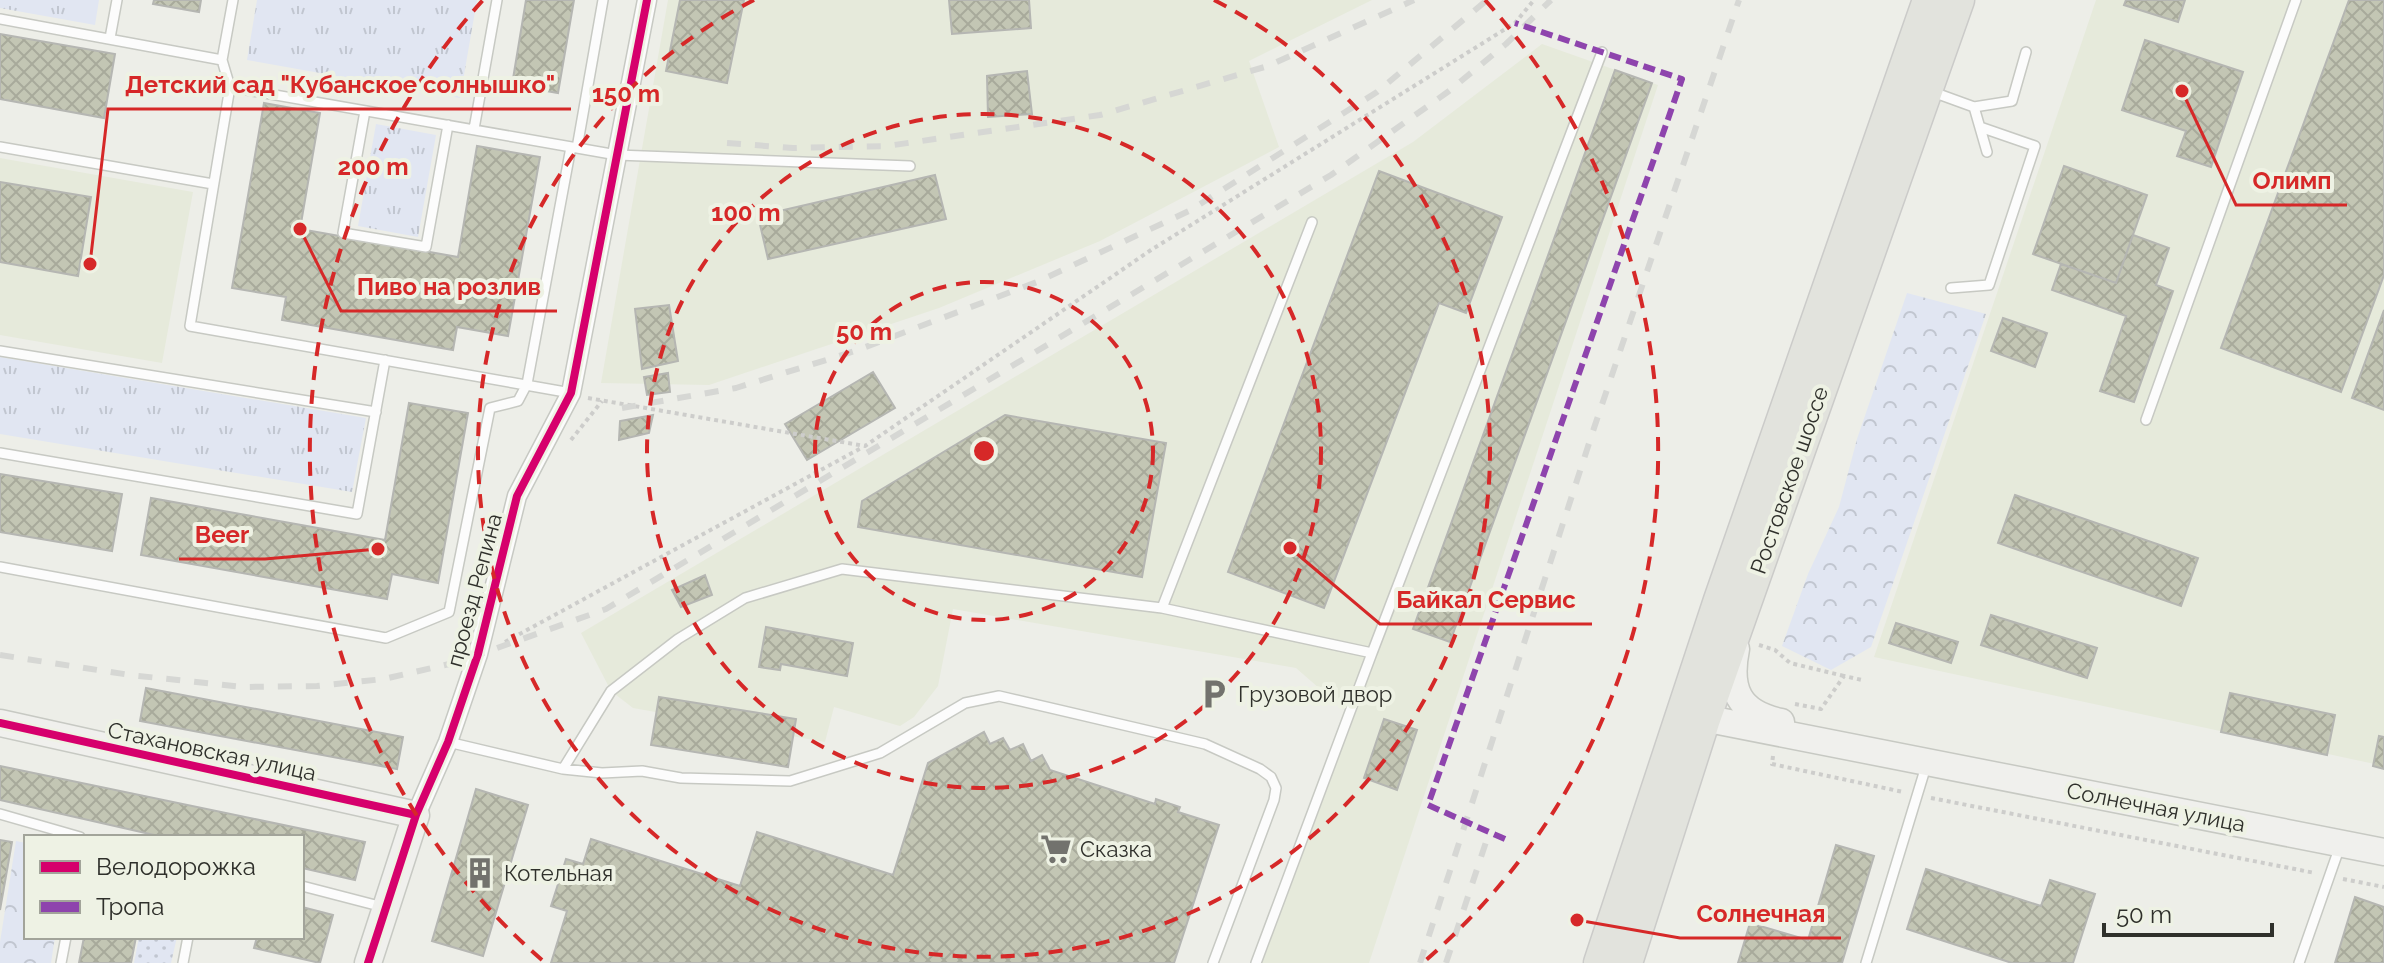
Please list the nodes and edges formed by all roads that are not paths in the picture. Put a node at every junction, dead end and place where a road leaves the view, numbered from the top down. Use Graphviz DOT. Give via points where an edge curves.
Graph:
graph roads {
  1 [pos="117,0"];
  2 [pos="233,0"];
  3 [pos="497,0"];
  4 [pos="603,0"];
  5 [pos="647,0"];
  6 [pos="1928,0"];
  7 [pos="1959,0"];
  8 [pos="2296,0"];
  9 [pos="0,19"];
  10 [pos="110,38"];
  11 [pos="1602,52"];
  12 [pos="2026,52"];
  13 [pos="222,60"];
  14 [pos="230,87"];
  15 [pos="1927,90"];
  16 [pos="1974,107"];
  17 [pos="365,111"];
  18 [pos="448,125"];
  19 [pos="1980,127"];
  20 [pos="474,129"];
  21 [pos="0,147"];
  22 [pos="574,148"];
  23 [pos="1987,152"];
  24 [pos="617,155"];
  25 [pos="910,166"];
  26 [pos="213,184"];
  27 [pos="1312,222"];
  28 [pos="1951,288"];
  29 [pos="0,351"];
  30 [pos="385,360"];
  31 [pos="527,384"];
  32 [pos="571,393"];
  33 [pos="376,412"];
  34 [pos="2146,420"];
  35 [pos="0,453"];
  36 [pos="0,567"];
  37 [pos="1162,608"];
  38 [pos="1744,608"];
  39 [pos="1372,653"];
  40 [pos="1692,716"];
  41 [pos="0,723"];
  42 [pos="448,742"];
  43 [pos="1927,763"];
  44 [pos="563,769"];
  45 [pos="0,814"];
  46 [pos="416,815"];
  47 [pos="73,835"];
  48 [pos="2341,843"];
  49 [pos="2384,852"];
  50 [pos="304,887"];
  51 [pos="386,908"];
  52 [pos="66,939"];
  53 [pos="188,939"];
  54 [pos="61,963"];
  55 [pos="183,963"];
  56 [pos="368,963"];
  57 [pos="1213,963"];
  58 [pos="1256,963"];
  59 [pos="1599,963"];
  60 [pos="1627,963"];
  61 [pos="1866,963"];
  62 [pos="2299,963"];
  1 -- 10 [label="lane"];
  2 -- 13 [label="lane"];
  3 -- 20 [label="lane"];
  4 -- 22 [label="lane"];
  5 -- 24 [label="street, проезд Репина"];
  6 -- 40 [label="main road, Ростовское шоссе"];
  7 -- 15 [label="main road, Ростовское шоссе"];
  8 -- 34 [label="lane"];
  9 -- 10 [label="lane"];
  10 -- 13 [label="lane"];
  11 -- 39 [label="lane"];
  12 -- 16 [label="lane" via="2012,101"];
  13 -- 14 [label="lane"];
  14 -- 17 [label="lane"];
  14 -- 26 [label="lane"];
  15 -- 16 [label="lane"];
  15 -- 38 [label="main road, Ростовское шоссе"];
  16 -- 19 [label="lane"];
  17 -- 18 [label="lane"];
  17 -- 18 [label="lane" via="343,233 426,247"];
  18 -- 20 [label="lane"];
  19 -- 23 [label="lane"];
  19 -- 28 [label="lane" via="2035,146 1989,285"];
  20 -- 22 [label="lane"];
  21 -- 26 [label="lane"];
  22 -- 24 [label="lane"];
  22 -- 31 [label="lane"];
  24 -- 25 [label="lane"];
  24 -- 32 [label="street, проезд Репина"];
  26 -- 30 [label="lane" via="190,326"];
  27 -- 37 [label="lane"];
  29 -- 33 [label="lane"];
  30 -- 31 [label="lane"];
  30 -- 33 [label="lane"];
  31 -- 32 [label="lane"];
  31 -- 36 [label="lane" via="518,401 490,408 449,612 386,638"];
  32 -- 42 [label="street, проезд Репина" via="517,496 478,654"];
  33 -- 35 [label="lane" via="357,514"];
  37 -- 39 [label="lane"];
  37 -- 44 [label="lane" via="842,569 745,598 678,639 611,691"];
  38 -- 40 [label="main road, Ростовское шоссе"];
  38 -- 43 [label="main road, Солнечная улица" via="1732,681 1752,712 1922,754"];
  39 -- 58 [label="lane"];
  40 -- 43 [label="main road, Солнечная улица"];
  40 -- 59 [label="main road, Ростовское шоссе"];
  40 -- 60 [label="main road, Ростовское шоссе"];
  41 -- 46 [label="main road, Стахановская улица"];
  42 -- 44 [label="lane"];
  42 -- 46 [label="street, проезд Репина"];
  43 -- 48 [label="main road, Солнечная улица"];
  43 -- 61 [label="lane"];
  44 -- 57 [label="lane" via="790,781 880,753 965,703 999,696 1205,744 1260,769 1276,788"];
  45 -- 47 [label="lane"];
  46 -- 51 [label="main road"];
  48 -- 49 [label="main road, Солнечная улица"];
  48 -- 62 [label="lane"];
  50 -- 51 [label="lane"];
  51 -- 56 [label="main road"];
  52 -- 54 [label="lane"];
  53 -- 55 [label="lane"];
}
